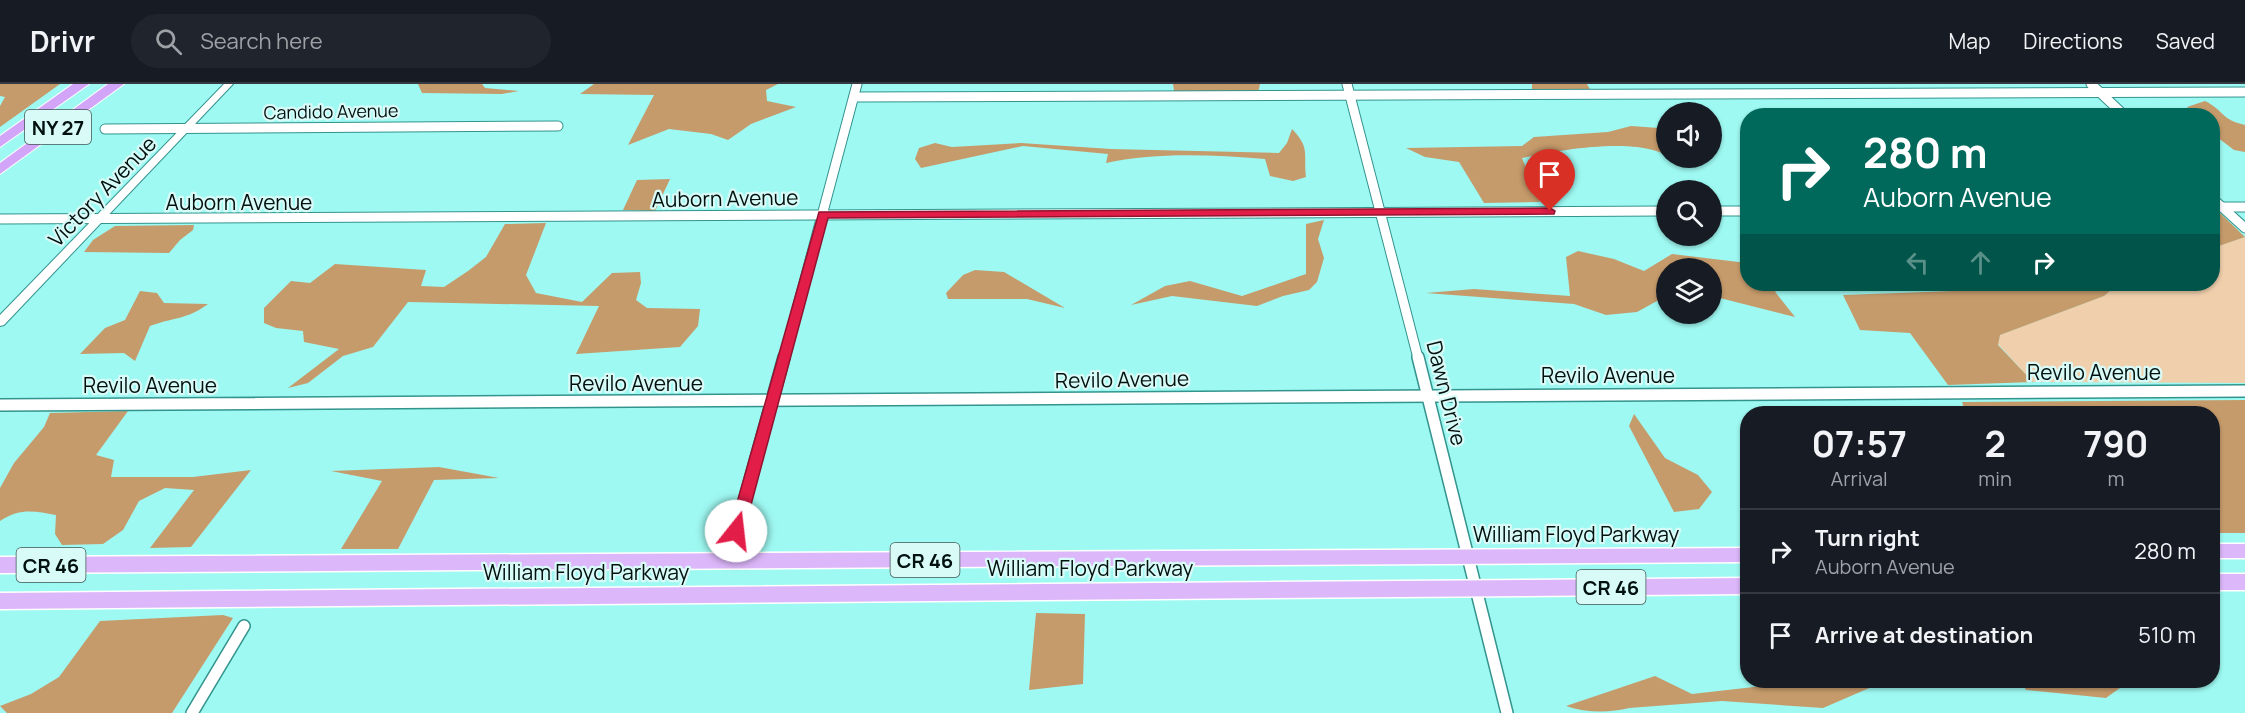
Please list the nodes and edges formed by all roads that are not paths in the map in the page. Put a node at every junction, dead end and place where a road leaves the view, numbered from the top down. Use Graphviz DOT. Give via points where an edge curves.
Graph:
graph roads {
  1 [pos="82,84"];
  2 [pos="117,84"];
  3 [pos="229,84"];
  4 [pos="857,84"];
  5 [pos="1347,84"];
  6 [pos="2091,84"];
  7 [pos="2100,92"];
  8 [pos="2245,92"];
  9 [pos="1350,96"];
  10 [pos="854,97"];
  11 [pos="2117,108"];
  12 [pos="558,126"];
  13 [pos="105,129"];
  14 [pos="186,129"];
  15 [pos="0,143"];
  16 [pos="0,170"];
  17 [pos="2220,205"];
  18 [pos="2223,207"];
  19 [pos="2245,207"];
  20 [pos="1656,211"];
  21 [pos="1722,211"];
  22 [pos="1740,211"];
  23 [pos="1380,212"];
  24 [pos="824,215"];
  25 [pos="0,219"];
  26 [pos="99,220"];
  27 [pos="2245,228"];
  28 [pos="0,322"];
  29 [pos="2245,391"];
  30 [pos="1428,395"];
  31 [pos="773,402"];
  32 [pos="0,405"];
  33 [pos="736,531"];
  34 [pos="2220,551"];
  35 [pos="2245,551"];
  36 [pos="1740,555"];
  37 [pos="1467,556"];
  38 [pos="0,565"];
  39 [pos="2220,582"];
  40 [pos="2245,582"];
  41 [pos="1740,586"];
  42 [pos="1475,588"];
  43 [pos="0,601"];
  44 [pos="244,626"];
  45 [pos="192,713"];
  46 [pos="1507,713"];
  1 -- 15 [label="highway, NY 27"];
  2 -- 16 [label="highway, NY 27"];
  3 -- 14 [label="street, Victory Avenue"];
  4 -- 10 [label="street"];
  5 -- 9 [label="street, Dawn Drive"];
  6 -- 7 [label="street"];
  7 -- 8 [label="street"];
  7 -- 9 [label="street"];
  7 -- 11 [label="street"];
  9 -- 10 [label="street"];
  9 -- 23 [label="street, Dawn Drive"];
  10 -- 24 [label="street"];
  12 -- 14 [label="street, Candido Avenue"];
  13 -- 14 [label="street, Candido Avenue"];
  14 -- 26 [label="street, Victory Avenue"];
  17 -- 18 [label="street"];
  18 -- 19 [label="street"];
  18 -- 27 [label="street"];
  20 -- 23 [label="street, Auborn Avenue"];
  21 -- 22 [label="street"];
  23 -- 24 [label="street, Auborn Avenue"];
  23 -- 30 [label="street, Dawn Drive"];
  24 -- 26 [label="street, Auborn Avenue"];
  24 -- 31 [label="street"];
  25 -- 26 [label="street, Auborn Avenue"];
  26 -- 28 [label="street, Victory Avenue"];
  29 -- 30 [label="street, Revilo Avenue"];
  30 -- 31 [label="street, Revilo Avenue"];
  30 -- 37 [label="street, Dawn Drive"];
  31 -- 32 [label="street, Revilo Avenue"];
  31 -- 33 [label="street"];
  34 -- 35 [label="highway"];
  36 -- 37 [label="highway, William Floyd Parkway / CR 46"];
  37 -- 38 [label="highway, William Floyd Parkway / CR 46"];
  37 -- 42 [label="street, Dawn Drive"];
  39 -- 40 [label="highway"];
  41 -- 42 [label="highway, William Floyd Parkway / CR 46"];
  42 -- 43 [label="highway, William Floyd Parkway / CR 46"];
  42 -- 46 [label="street, Dawn Drive"];
  44 -- 45 [label="street"];
}
